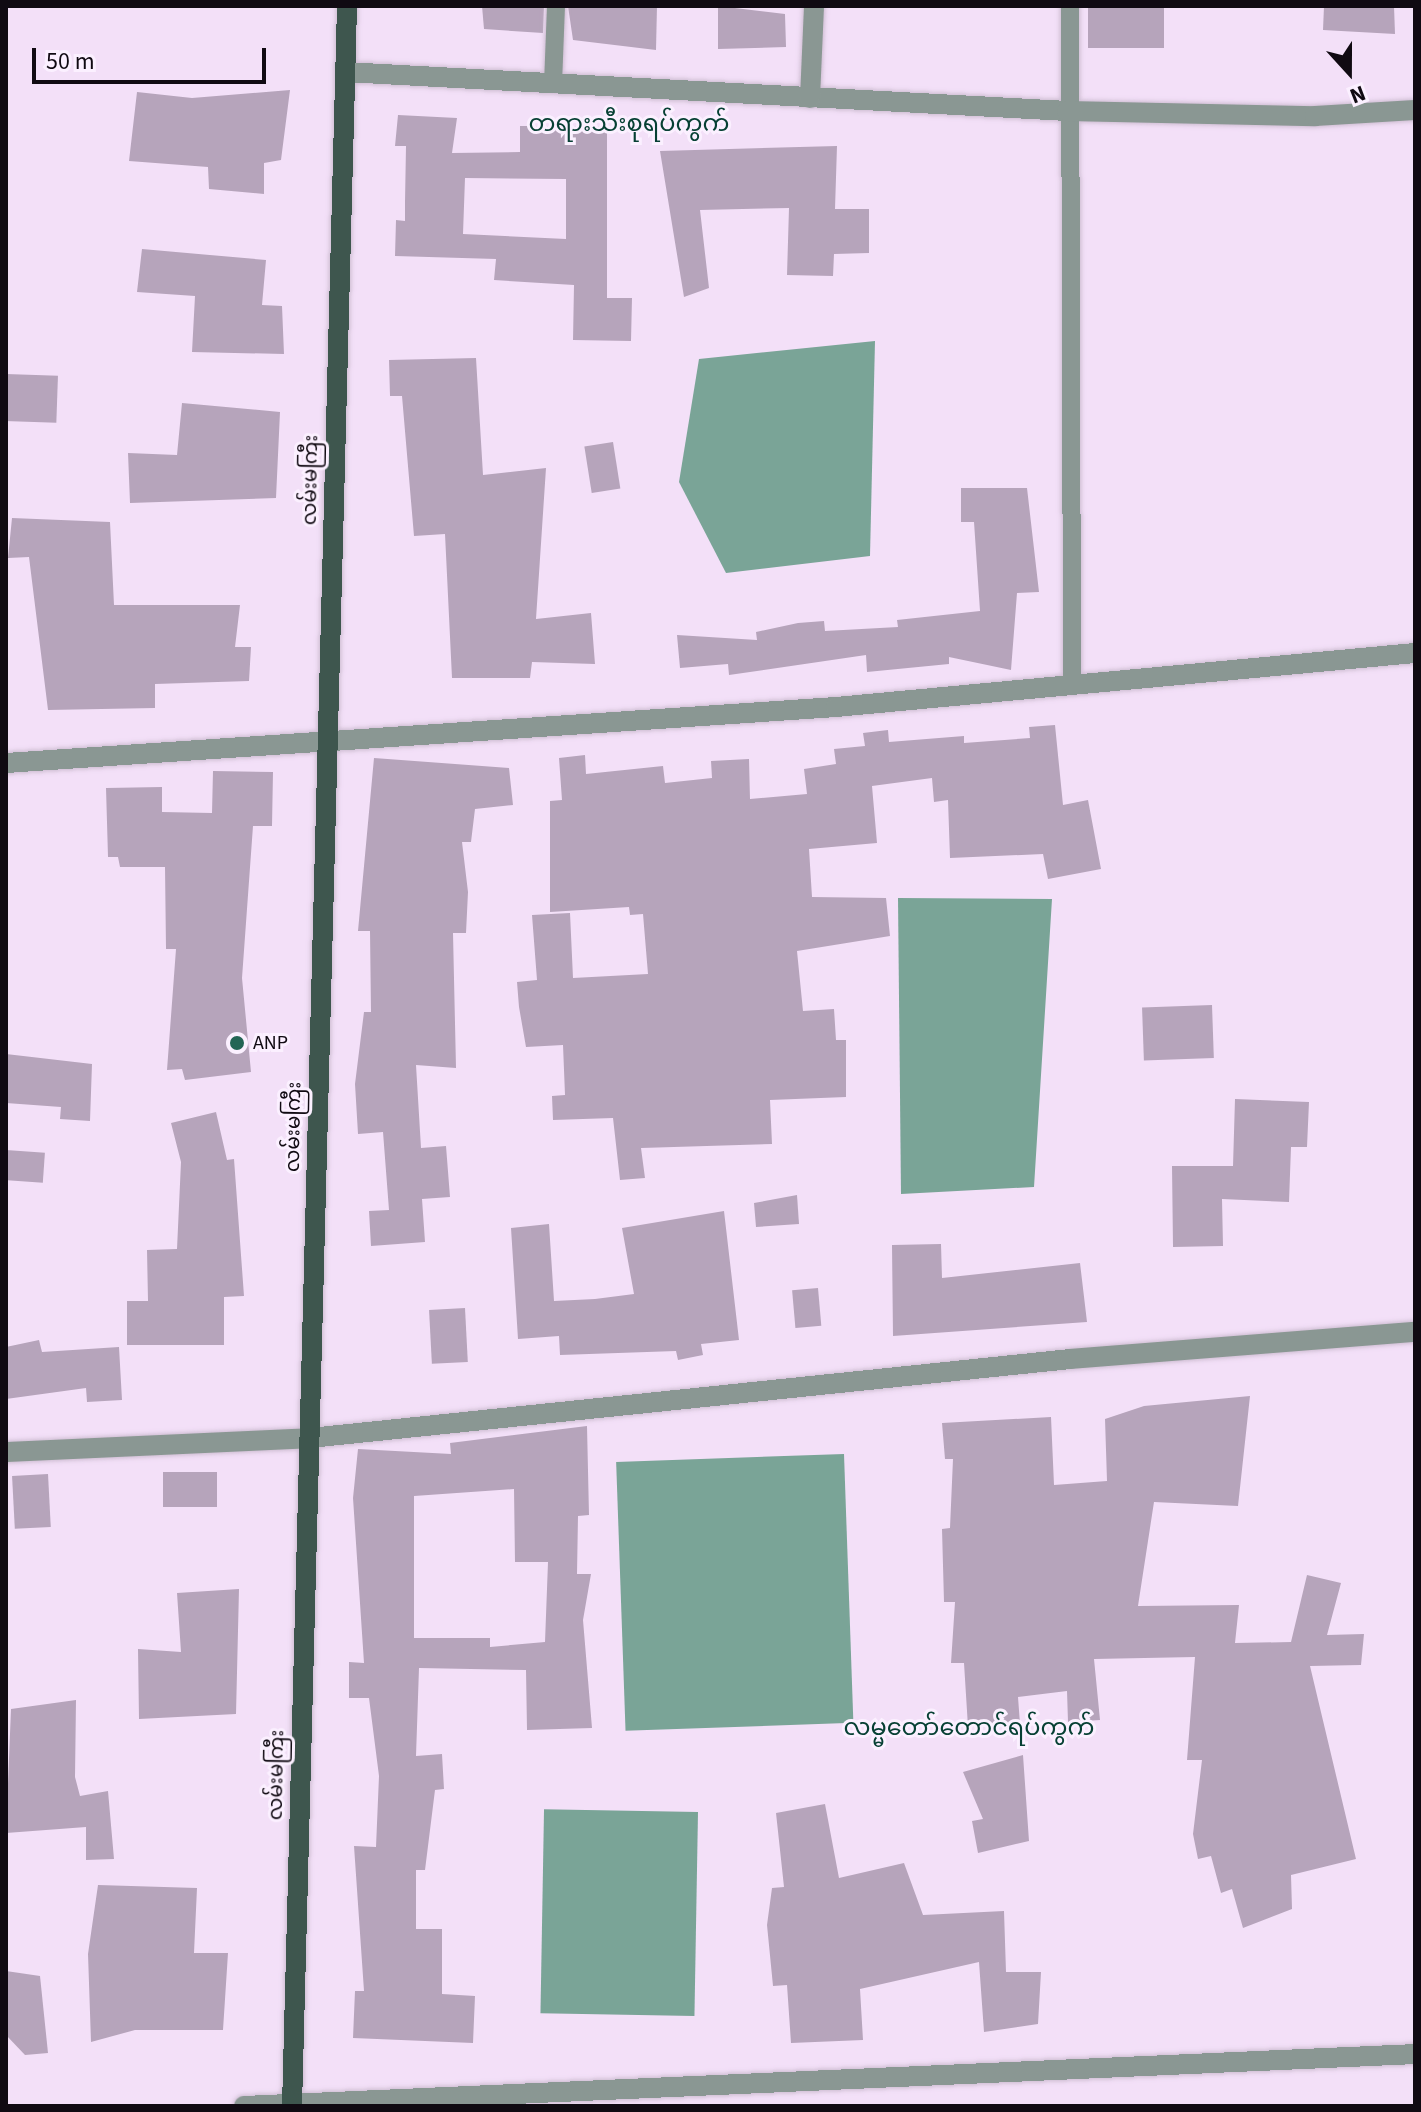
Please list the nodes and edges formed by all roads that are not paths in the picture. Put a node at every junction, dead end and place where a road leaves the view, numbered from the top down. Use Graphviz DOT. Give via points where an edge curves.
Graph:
graph roads {
  1 [pos="347,6"];
  2 [pos="556,6"];
  3 [pos="814,6"];
  4 [pos="1070,6"];
  5 [pos="345,72"];
  6 [pos="553,84"];
  7 [pos="810,98"];
  8 [pos="1415,110"];
  9 [pos="1067,111"];
  10 [pos="1415,653"];
  11 [pos="1072,684"];
  12 [pos="328,742"];
  13 [pos="6,763"];
  14 [pos="1415,1332"];
  15 [pos="310,1438"];
  16 [pos="6,1452"];
  17 [pos="1415,2054"];
  18 [pos="292,2104"];
  19 [pos="244,2106"];
  1 -- 5 [label="main road, လမ်းမကြီး"];
  2 -- 6 [label="lane"];
  3 -- 7 [label="street"];
  4 -- 9 [label="lane"];
  5 -- 6 [label="street"];
  5 -- 12 [label="main road, လမ်းမကြီး"];
  6 -- 7 [label="street"];
  7 -- 9 [label="street"];
  8 -- 9 [label="street" via="1315,116"];
  9 -- 11 [label="lane"];
  10 -- 11 [label="street"];
  11 -- 12 [label="street"];
  12 -- 13 [label="street"];
  12 -- 15 [label="main road, လမ်းမကြီး"];
  14 -- 15 [label="street" via="1070,1359"];
  15 -- 16 [label="street"];
  15 -- 18 [label="main road, လမ်းမကြီး"];
  17 -- 18 [label="street"];
  18 -- 19 [label="street"];
}
